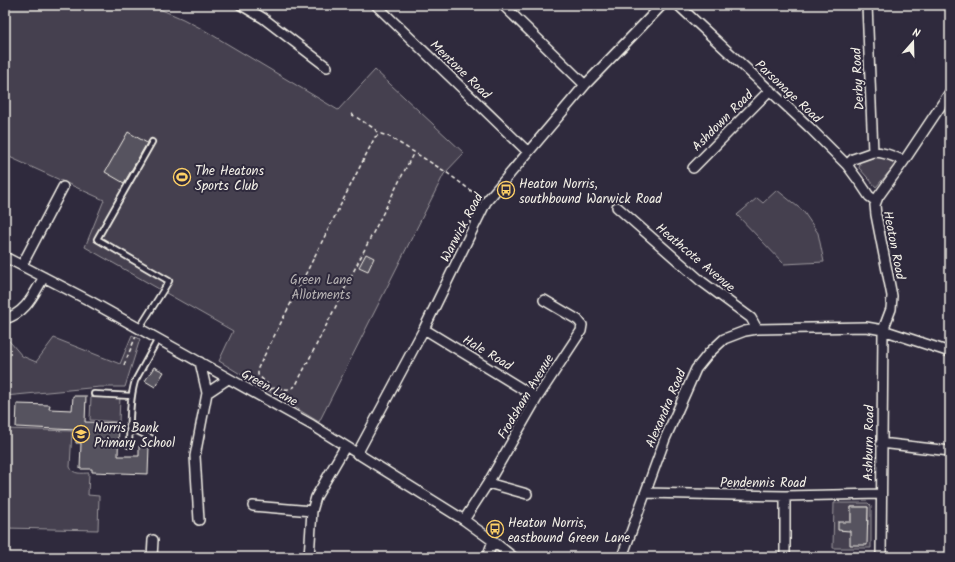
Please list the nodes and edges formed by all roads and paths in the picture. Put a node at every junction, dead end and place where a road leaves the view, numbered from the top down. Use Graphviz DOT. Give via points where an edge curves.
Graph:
graph roads {
  1 [pos="241,5"];
  2 [pos="376,5"];
  3 [pos="503,5"];
  4 [pos="662,5"];
  5 [pos="678,5"];
  6 [pos="867,5"];
  7 [pos="327,67"];
  8 [pos="585,85"];
  9 [pos="770,90"];
  10 [pos="950,92"];
  11 [pos="351,114"];
  12 [pos="378,134"];
  13 [pos="152,142"];
  14 [pos="414,152"];
  15 [pos="528,152"];
  16 [pos="873,152"];
  17 [pos="904,161"];
  18 [pos="847,166"];
  19 [pos="693,168"];
  20 [pos="62,187"];
  21 [pos="876,201"];
  22 [pos="486,202"];
  23 [pos="617,207"];
  24 [pos="5,256"];
  25 [pos="22,266"];
  26 [pos="44,277"];
  27 [pos="544,300"];
  28 [pos="5,319"];
  29 [pos="139,329"];
  30 [pos="424,329"];
  31 [pos="757,329"];
  32 [pos="883,330"];
  33 [pos="158,340"];
  34 [pos="950,352"];
  35 [pos="200,362"];
  36 [pos="124,365"];
  37 [pos="228,379"];
  38 [pos="271,390"];
  39 [pos="207,393"];
  40 [pos="94,394"];
  41 [pos="132,396"];
  42 [pos="537,398"];
  43 [pos="266,399"];
  44 [pos="130,427"];
  45 [pos="153,439"];
  46 [pos="881,443"];
  47 [pos="128,445"];
  48 [pos="345,447"];
  49 [pos="950,452"];
  50 [pos="357,454"];
  51 [pos="488,483"];
  52 [pos="646,493"];
  53 [pos="527,494"];
  54 [pos="881,494"];
  55 [pos="785,496"];
  56 [pos="253,506"];
  57 [pos="312,511"];
  58 [pos="199,520"];
  59 [pos="464,520"];
  60 [pos="153,540"];
  61 [pos="493,541"];
  62 [pos="152,557"];
  63 [pos="309,557"];
  64 [pos="487,557"];
  65 [pos="513,557"];
  66 [pos="622,557"];
  67 [pos="785,557"];
  68 [pos="881,557"];
  1 -- 7 [label="street" via="263,18"];
  2 -- 15 [label="street, Mentone Road"];
  3 -- 8 [label="street"];
  4 -- 8 [label="street, Warwick Road"];
  5 -- 9 [label="street, Parsonage Road"];
  6 -- 16 [label="street, Derby Road"];
  8 -- 15 [label="street, Warwick Road"];
  9 -- 18 [label="street, Parsonage Road"];
  9 -- 19 [label="street, Ashdown Road"];
  10 -- 17 [label="street, Heaton Road"];
  11 -- 12 [label="path" via="375,129"];
  12 -- 14 [label="path" via="388,136"];
  12 -- 38 [label="path" via="258,368 258,375"];
  13 -- 29 [label="lane" via="97,239 169,281"];
  14 -- 22 [label="path"];
  14 -- 38 [label="path" via="296,385 287,390"];
  15 -- 22 [label="street, Warwick Road"];
  16 -- 17 [label="street"];
  16 -- 18 [label="street" via="853,159"];
  17 -- 21 [label="street, Heaton Road"];
  18 -- 21 [label="street, Parsonage Road" via="869,196"];
  20 -- 25 [label="street"];
  21 -- 32 [label="street, Heaton Road" via="876,215 892,296 891,309"];
  22 -- 30 [label="street, Warwick Road"];
  23 -- 31 [label="street, Heathcote Avenue" via="701,281 751,318"];
  24 -- 25 [label="street, Green Lane"];
  25 -- 26 [label="street, Green Lane"];
  26 -- 28 [label="street" via="26,308"];
  26 -- 29 [label="street, Green Lane"];
  27 -- 42 [label="street, Frodsham Avenue" via="582,325 581,331"];
  29 -- 33 [label="street, Green Lane"];
  29 -- 36 [label="path"];
  30 -- 42 [label="street, Hale Road"];
  30 -- 50 [label="street, Warwick Road"];
  31 -- 32 [label="street, Alexandra Road" via="866,327"];
  31 -- 52 [label="street, Alexandra Road" via="745,330 724,339 696,369 666,438"];
  32 -- 34 [label="street"];
  32 -- 46 [label="street, Ashburn Road"];
  33 -- 35 [label="street, Green Lane"];
  33 -- 41 [label="lane" via="135,381"];
  35 -- 37 [label="street, Green Lane"];
  35 -- 39 [label="street"];
  37 -- 39 [label="street"];
  37 -- 43 [label="street, Green Lane"];
  38 -- 43 [label="path"];
  39 -- 58 [label="street" via="196,456"];
  40 -- 41 [label="lane"];
  41 -- 44 [label="lane"];
  42 -- 51 [label="street, Frodsham Avenue"];
  43 -- 48 [label="street, Green Lane"];
  44 -- 45 [label="lane"];
  44 -- 47 [label="lane"];
  46 -- 49 [label="street"];
  46 -- 54 [label="street, Ashburn Road"];
  48 -- 50 [label="street, Green Lane"];
  48 -- 57 [label="street" via="316,497"];
  50 -- 59 [label="street, Green Lane"];
  51 -- 53 [label="street"];
  51 -- 59 [label="street, Frodsham Avenue"];
  52 -- 55 [label="street, Pendennis Road"];
  52 -- 66 [label="street, Alexandra Road"];
  54 -- 55 [label="street, Pendennis Road"];
  54 -- 68 [label="street, Ashburn Road"];
  55 -- 67 [label="street"];
  56 -- 57 [label="street"];
  57 -- 63 [label="street"];
  59 -- 61 [label="street, Green Lane"];
  60 -- 62 [label="street"];
  61 -- 64 [label="street"];
  61 -- 65 [label="street, Green Lane"];
}
